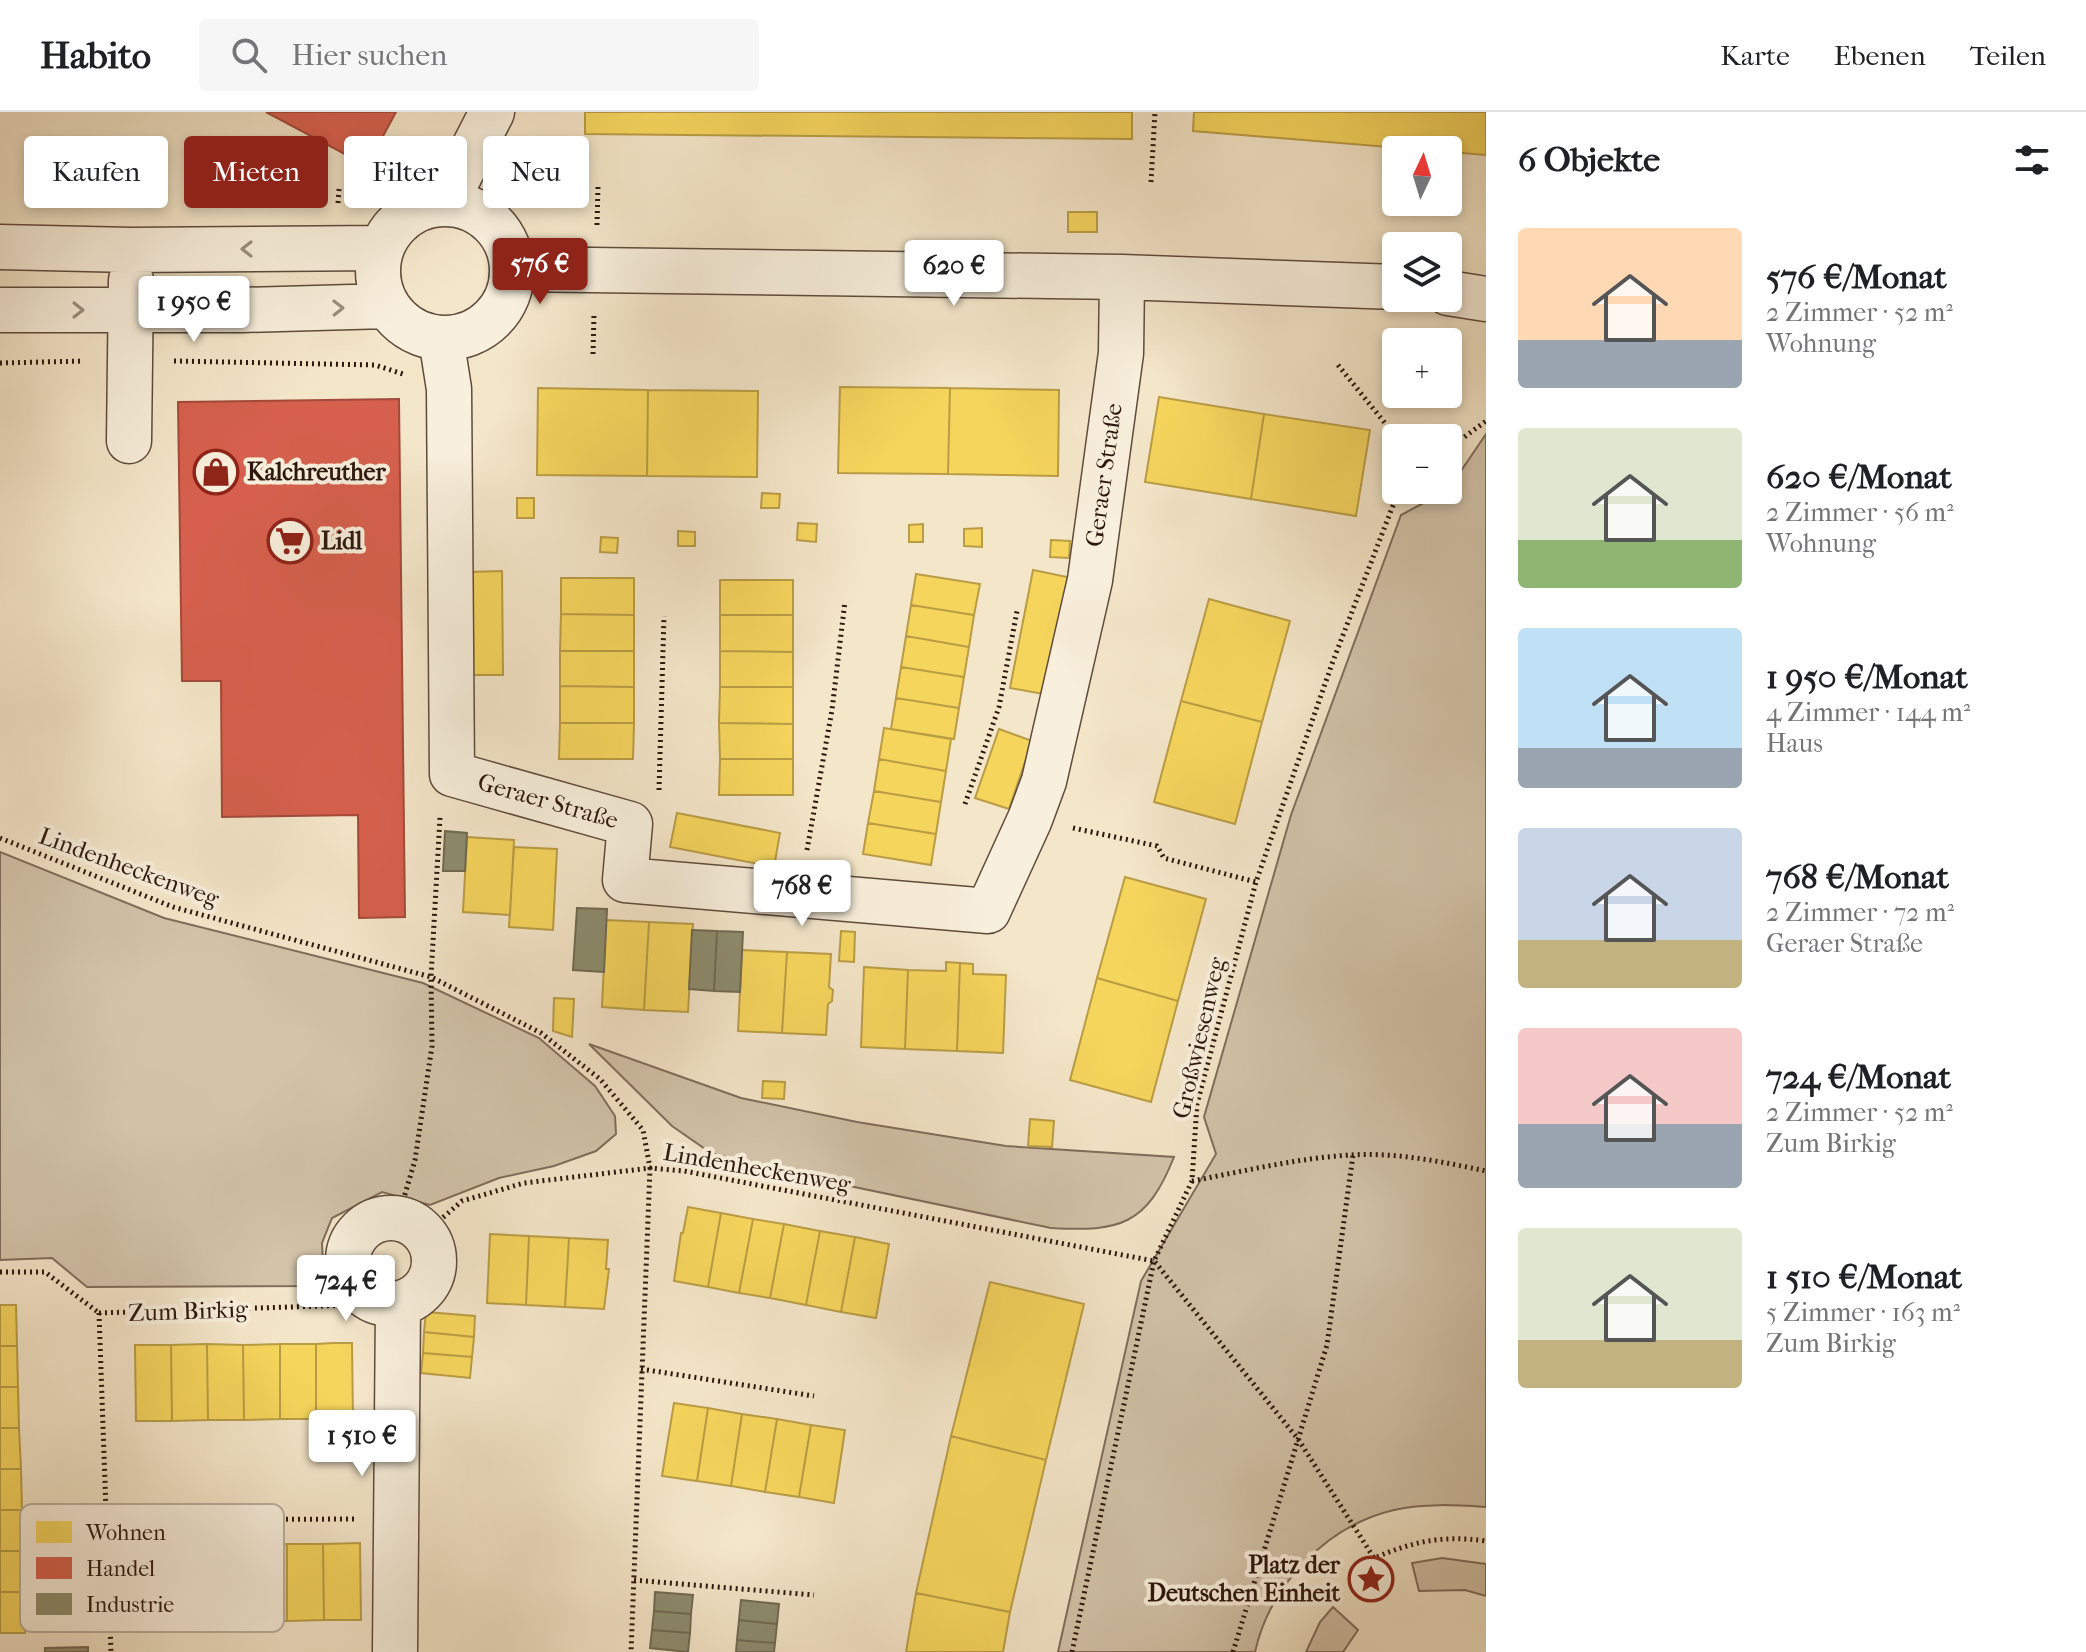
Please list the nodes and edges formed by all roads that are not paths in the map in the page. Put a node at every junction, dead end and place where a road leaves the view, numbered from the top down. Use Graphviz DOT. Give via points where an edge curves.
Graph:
graph roads {
  1 [pos="492,112"];
  2 [pos="467,161"];
  3 [pos="467,207"];
  4 [pos="422,208"];
  5 [pos="0,247"];
  6 [pos="381,248"];
  7 [pos="131,250"];
  8 [pos="513,269"];
  9 [pos="1122,277"];
  10 [pos="1382,286"];
  11 [pos="1462,295"];
  12 [pos="1486,299"];
  13 [pos="387,306"];
  14 [pos="0,310"];
  15 [pos="130,310"];
  16 [pos="441,338"];
  17 [pos="129,441"];
  18 [pos="386,1302"];
  19 [pos="395,1652"];
  1 -- 2 [label="street"];
  3 -- 8 [label="street" via="492,222 503,236"];
  4 -- 6 [label="street" via="391,230"];
  5 -- 7 [label="street"];
  6 -- 7 [label="street, one-way"];
  6 -- 13 [label="street" via="379,288"];
  7 -- 15 [label="street"];
  8 -- 9 [label="street"];
  8 -- 16 [label="street" via="504,305 493,319 460,337"];
  9 -- 10 [label="street"];
  9 -- 16 [label="street, Geraer Straße" via="1121,353 1090,580 1044,781 988,911 625,880 630,824 452,774 449,389"];
  11 -- 12 [label="street"];
  15 -- 13 [label="street, one-way"];
  13 -- 16 [label="street" via="401,323"];
  14 -- 15 [label="street, one-way"];
  15 -- 17 [label="street"];
  18 -- 18 [label="street" via="412,1299 424,1289 435,1261 432,1247 412,1225 371,1222 360,1230 348,1255 348,1269 353,1282"];
  18 -- 19 [label="street"];
}
